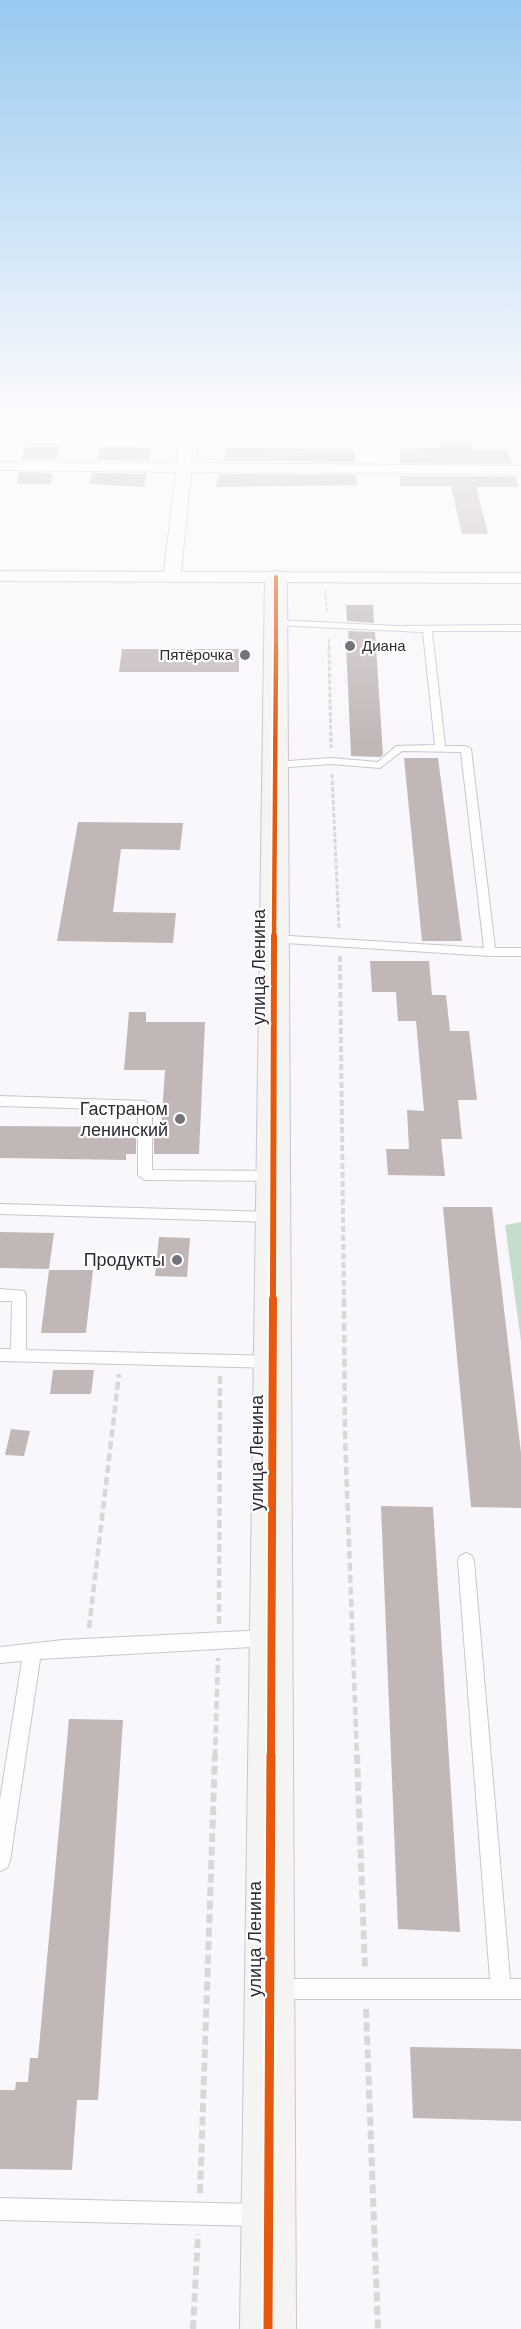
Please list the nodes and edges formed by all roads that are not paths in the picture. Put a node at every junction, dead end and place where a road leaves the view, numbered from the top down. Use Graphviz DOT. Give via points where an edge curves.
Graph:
graph roads {
  1 [pos="178,526"];
  2 [pos="0,576"];
  3 [pos="172,577"];
  4 [pos="276,577"];
  5 [pos="521,578"];
  6 [pos="276,623"];
  7 [pos="521,628"];
  8 [pos="427,629"];
  9 [pos="440,749"];
  10 [pos="275,765"];
  11 [pos="274,939"];
  12 [pos="490,952"];
  13 [pos="520,952"];
  14 [pos="0,1101"];
  15 [pos="273,1176"];
  16 [pos="0,1209"];
  17 [pos="273,1217"];
  18 [pos="0,1295"];
  19 [pos="0,1355"];
  20 [pos="18,1356"];
  21 [pos="272,1362"];
  22 [pos="466,1561"];
  23 [pos="271,1638"];
  24 [pos="32,1652"];
  25 [pos="0,1655"];
  26 [pos="0,1861"];
  27 [pos="511,1988"];
  28 [pos="269,1989"];
  29 [pos="0,2209"];
  30 [pos="268,2216"];
  31 [pos="268,2329"];
  1 -- 3 [label="street"];
  2 -- 3 [label="street"];
  3 -- 4 [label="street"];
  4 -- 5 [label="street"];
  4 -- 6 [label="street, улица Ленина"];
  6 -- 8 [label="lane"];
  6 -- 10 [label="street, улица Ленина"];
  7 -- 8 [label="lane"];
  8 -- 9 [label="lane"];
  9 -- 10 [label="lane" via="400,748 380,765 331,761"];
  9 -- 12 [label="lane" via="466,749"];
  10 -- 11 [label="street, улица Ленина"];
  11 -- 12 [label="lane"];
  11 -- 15 [label="street, улица Ленина"];
  12 -- 13 [label="lane"];
  14 -- 15 [label="lane" via="145,1106 146,1175"];
  15 -- 17 [label="street, улица Ленина"];
  16 -- 17 [label="lane"];
  17 -- 21 [label="street, улица Ленина"];
  18 -- 20 [label="lane" via="19,1295"];
  19 -- 20 [label="lane"];
  20 -- 21 [label="lane"];
  21 -- 23 [label="street, улица Ленина"];
  22 -- 27 [label="lane"];
  23 -- 24 [label="lane"];
  23 -- 28 [label="street, улица Ленина"];
  24 -- 25 [label="lane"];
  24 -- 26 [label="lane"];
  27 -- 28 [label="lane"];
  28 -- 30 [label="street, улица Ленина"];
  29 -- 30 [label="lane"];
  30 -- 31 [label="street, улица Ленина"];
}
